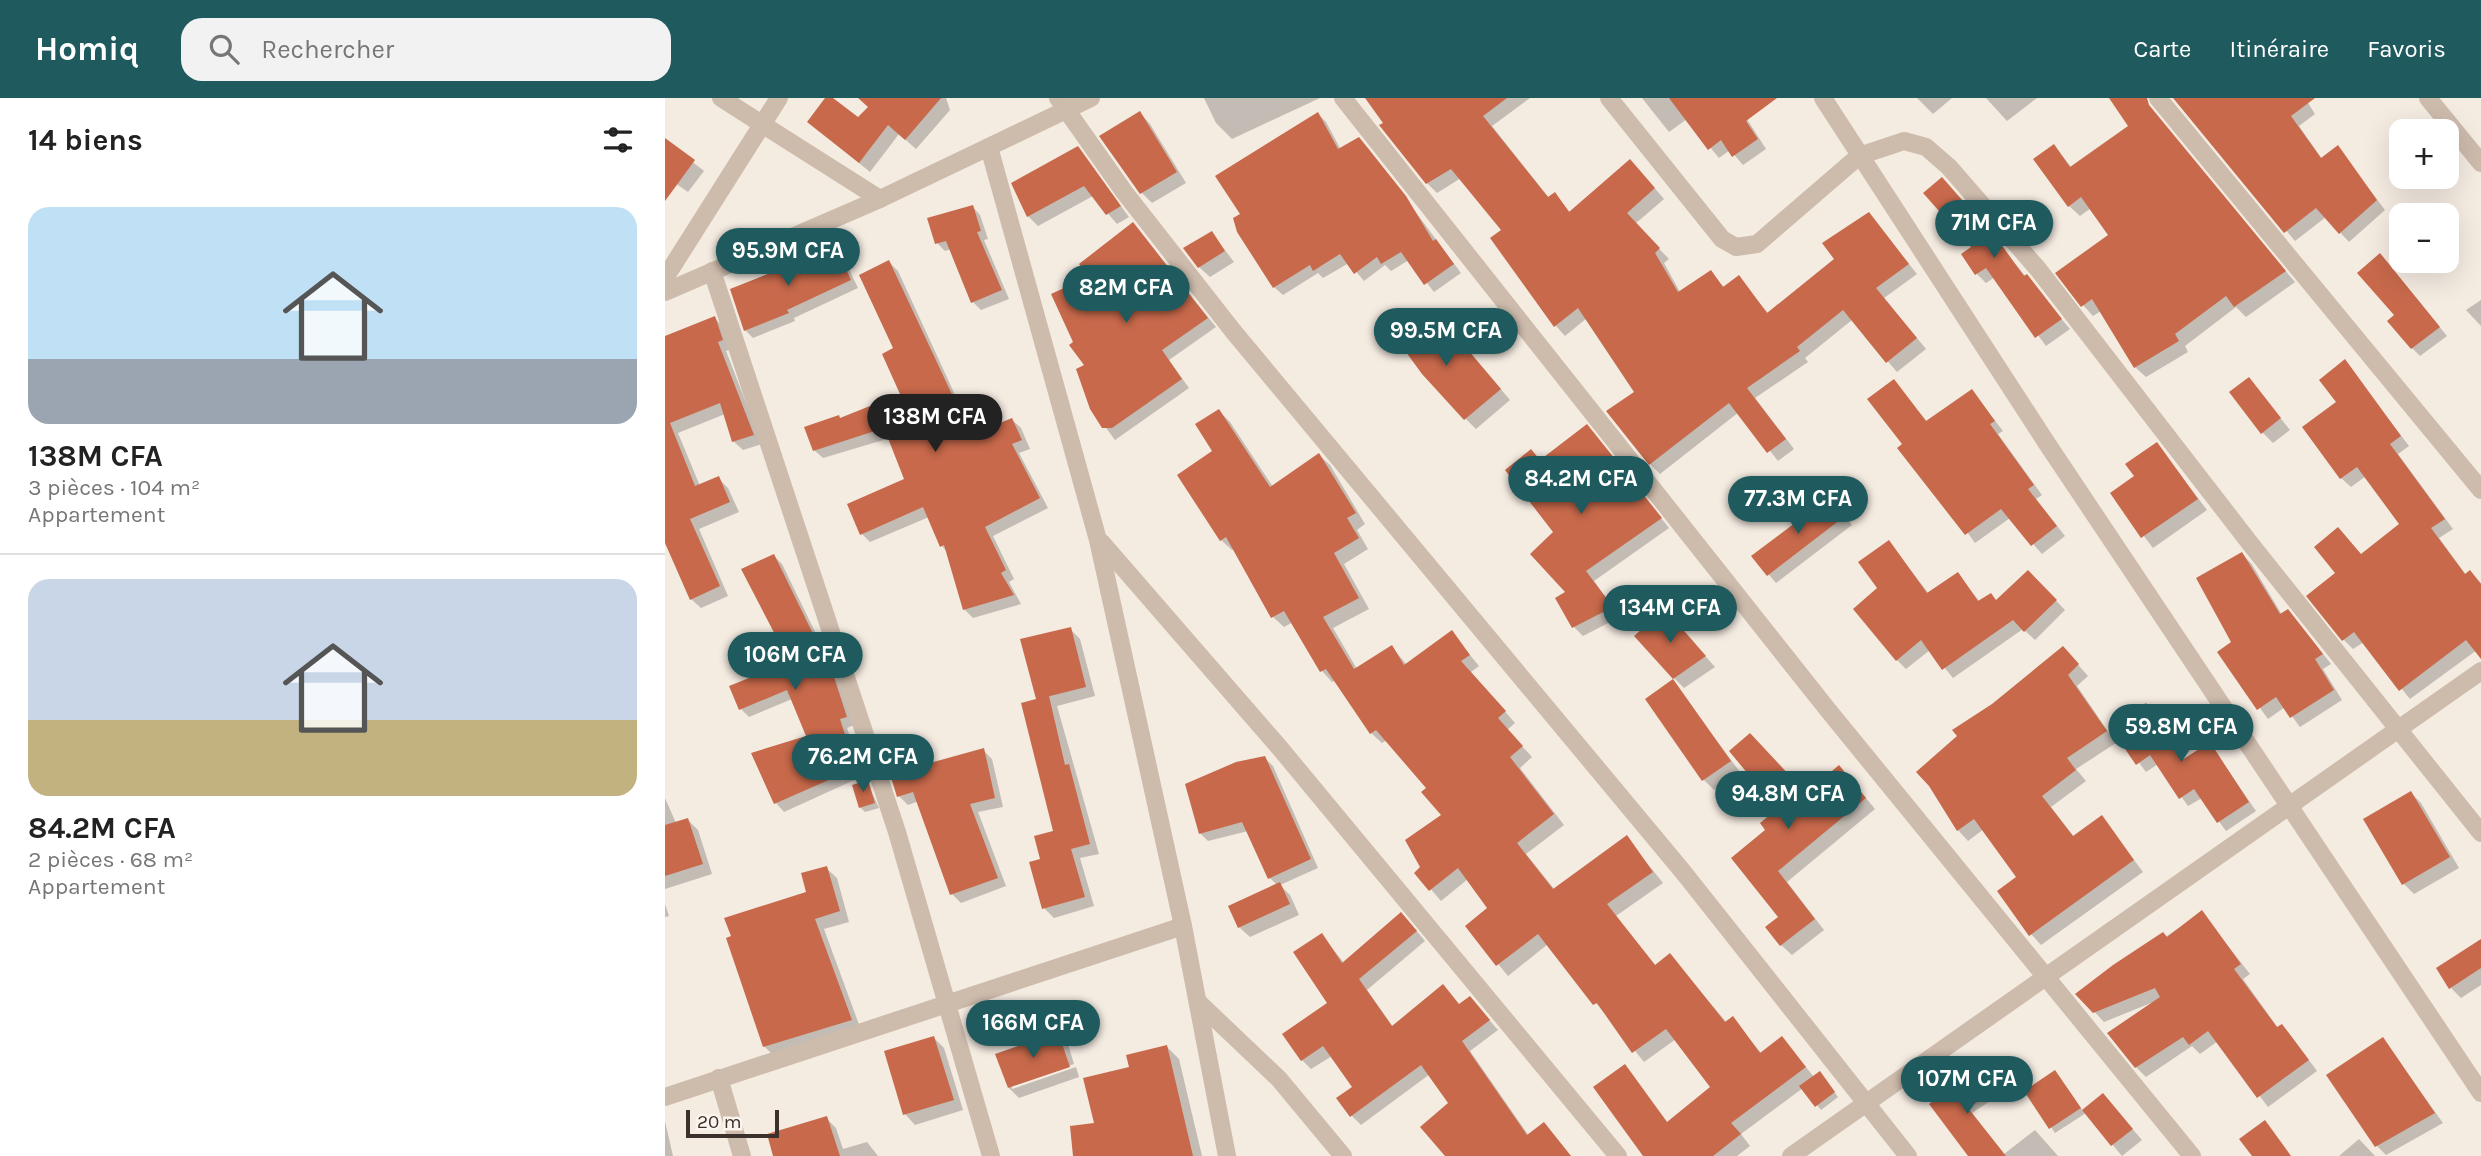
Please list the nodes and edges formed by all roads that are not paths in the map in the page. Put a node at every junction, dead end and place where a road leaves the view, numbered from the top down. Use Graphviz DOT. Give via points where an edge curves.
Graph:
graph roads {
  1 [pos="721,98"];
  2 [pos="779,98"];
  3 [pos="1091,98"];
  4 [pos="1343,98"];
  5 [pos="1609,98"];
  6 [pos="1823,98"];
  7 [pos="2158,98"];
  8 [pos="2428,98"];
  9 [pos="1062,104"];
  10 [pos="762,124"];
  11 [pos="989,147"];
  12 [pos="1859,156"];
  13 [pos="2481,163"];
  14 [pos="880,199"];
  15 [pos="712,271"];
  16 [pos="665,278"];
  17 [pos="665,292"];
  18 [pos="2481,490"];
  19 [pos="1098,540"];
  20 [pos="2481,671"];
  21 [pos="2397,730"];
  22 [pos="2288,805"];
  23 [pos="2481,833"];
  24 [pos="1183,926"];
  25 [pos="2046,978"];
  26 [pos="1198,1002"];
  27 [pos="949,1004"];
  28 [pos="719,1078"];
  29 [pos="666,1093"];
  30 [pos="2481,1093"];
  31 [pos="1865,1105"];
  32 [pos="742,1156"];
  33 [pos="991,1156"];
  34 [pos="1227,1156"];
  35 [pos="1343,1156"];
  36 [pos="1618,1156"];
  37 [pos="1791,1156"];
  38 [pos="1907,1156"];
  39 [pos="2192,1156"];
  1 -- 10 [label="street"];
  2 -- 10 [label="street"];
  3 -- 9 [label="street"];
  4 -- 25 [label="street"];
  5 -- 12 [label="street" via="1722,239 1736,247 1757,244"];
  6 -- 12 [label="street"];
  7 -- 18 [label="street"];
  8 -- 13 [label="street"];
  9 -- 11 [label="street"];
  9 -- 31 [label="street" via="1233,331 1684,873"];
  10 -- 14 [label="street"];
  10 -- 16 [label="street"];
  11 -- 14 [label="street"];
  11 -- 19 [label="street"];
  12 -- 21 [label="street" via="1904,141 1926,147 1949,167 2038,269"];
  12 -- 22 [label="street"];
  14 -- 15 [label="street"];
  15 -- 17 [label="street"];
  15 -- 27 [label="street"];
  19 -- 24 [label="street"];
  19 -- 36 [label="street" via="1305,778"];
  20 -- 21 [label="street"];
  21 -- 22 [label="street"];
  21 -- 23 [label="street"];
  22 -- 25 [label="street"];
  22 -- 30 [label="street"];
  24 -- 26 [label="street"];
  24 -- 27 [label="street"];
  25 -- 31 [label="street"];
  25 -- 39 [label="street"];
  26 -- 34 [label="street"];
  26 -- 35 [label="street" via="1279,1079"];
  27 -- 28 [label="street"];
  27 -- 33 [label="street"];
  28 -- 29 [label="street"];
  28 -- 32 [label="street"];
  31 -- 37 [label="street"];
  31 -- 38 [label="street"];
}
